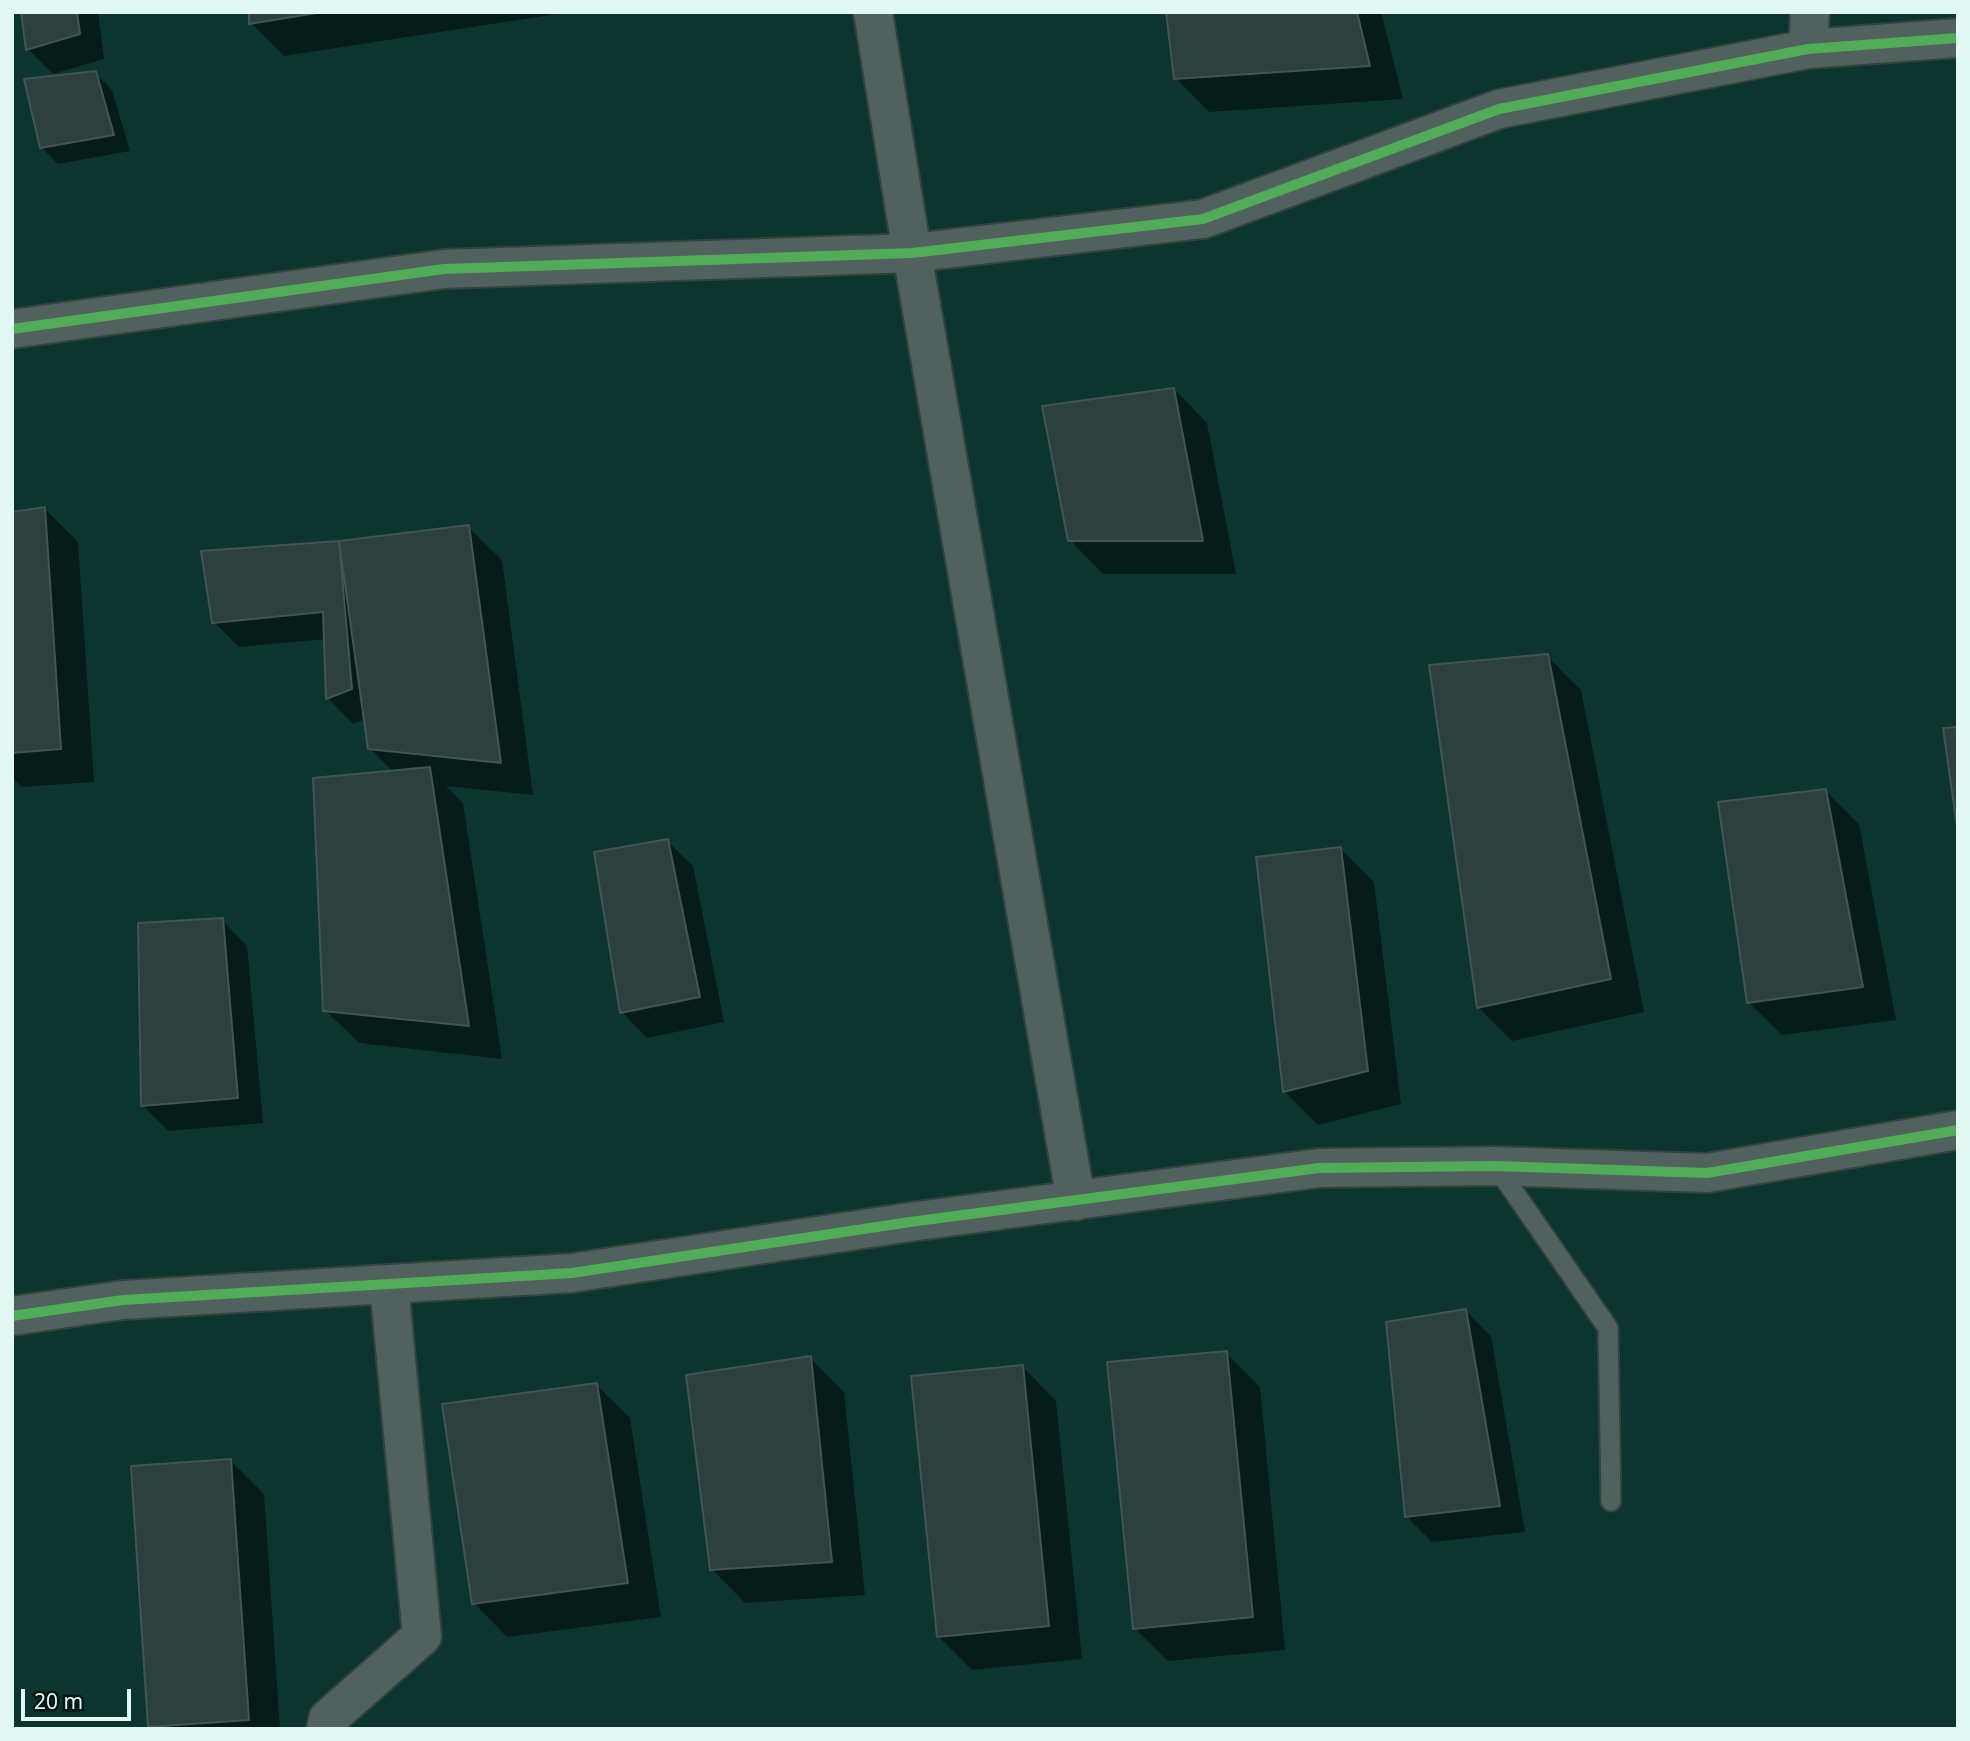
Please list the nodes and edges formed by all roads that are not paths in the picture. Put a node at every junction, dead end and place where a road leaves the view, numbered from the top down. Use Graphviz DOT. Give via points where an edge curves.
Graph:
graph roads {
  1 [pos="873,12"];
  2 [pos="1809,30"];
  3 [pos="1958,38"];
  4 [pos="912,253"];
  5 [pos="12,329"];
  6 [pos="1958,1130"];
  7 [pos="1495,1166"];
  8 [pos="1076,1200"];
  9 [pos="389,1284"];
  10 [pos="12,1317"];
  11 [pos="1611,1501"];
  12 [pos="326,1729"];
  1 -- 4 [label="street"];
  2 -- 3 [label="street"];
  2 -- 4 [label="street" via="1499,109 1203,219"];
  4 -- 5 [label="street" via="444,269"];
  4 -- 8 [label="street"];
  6 -- 7 [label="street" via="1707,1173"];
  7 -- 8 [label="street" via="1320,1168"];
  7 -- 11 [label="lane" via="1608,1328"];
  8 -- 9 [label="street" via="572,1273"];
  9 -- 10 [label="street" via="123,1300"];
  9 -- 12 [label="street" via="422,1636 328,1719"];
}
